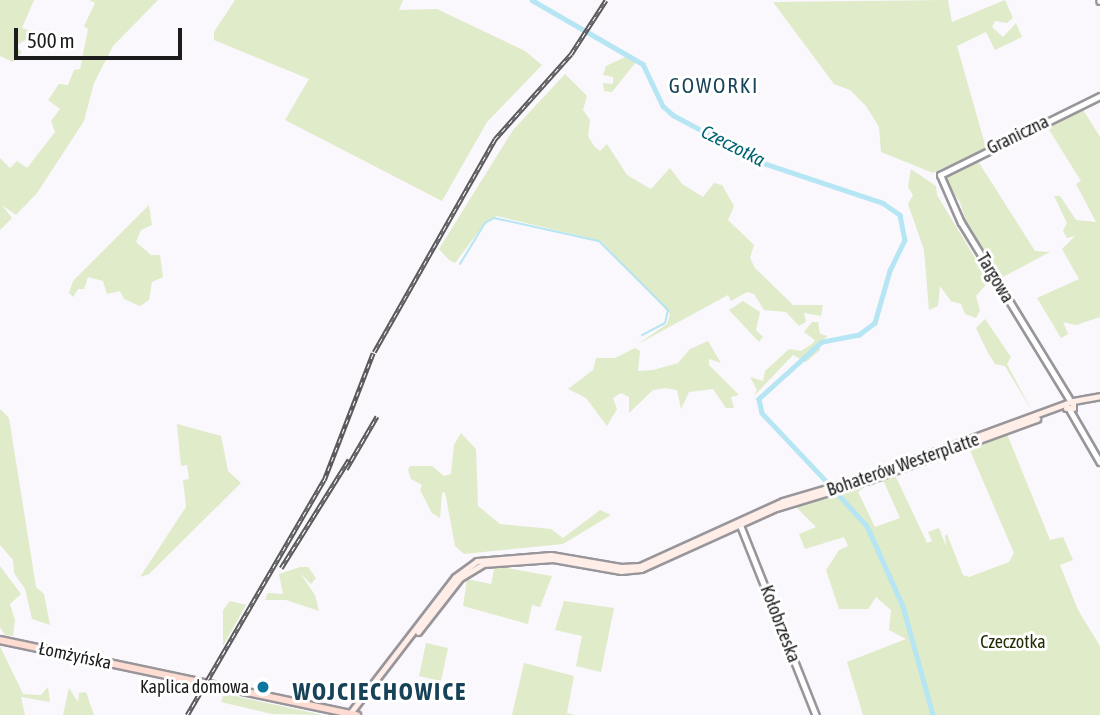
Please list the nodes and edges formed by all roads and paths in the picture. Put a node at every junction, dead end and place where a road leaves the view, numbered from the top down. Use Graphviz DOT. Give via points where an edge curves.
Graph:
graph roads {
  1 [pos="1100,96"];
  2 [pos="940,177"];
  3 [pos="1100,397"];
  4 [pos="1070,404"];
  5 [pos="1100,462"];
  6 [pos="739,522"];
  7 [pos="0,640"];
  8 [pos="336,714"];
  9 [pos="352,714"];
  10 [pos="816,715"];
  1 -- 2 [label="street, Graniczna" via="944,171"];
  2 -- 4 [label="street, Targowa" via="961,223"];
  3 -- 4 [label="main road, Bohaterów Westerplatte"];
  4 -- 5 [label="street, Targowa"];
  4 -- 6 [label="main road, Bohaterów Westerplatte"];
  6 -- 9 [label="main road, Bohaterów Westerplatte" via="638,570 553,559 491,561 476,566 458,580"];
  6 -- 10 [label="street, Kołobrzeska"];
  7 -- 8 [label="main road, Łomżyńska"];
  8 -- 9 [label="main road, Łomżyńska"];
}
